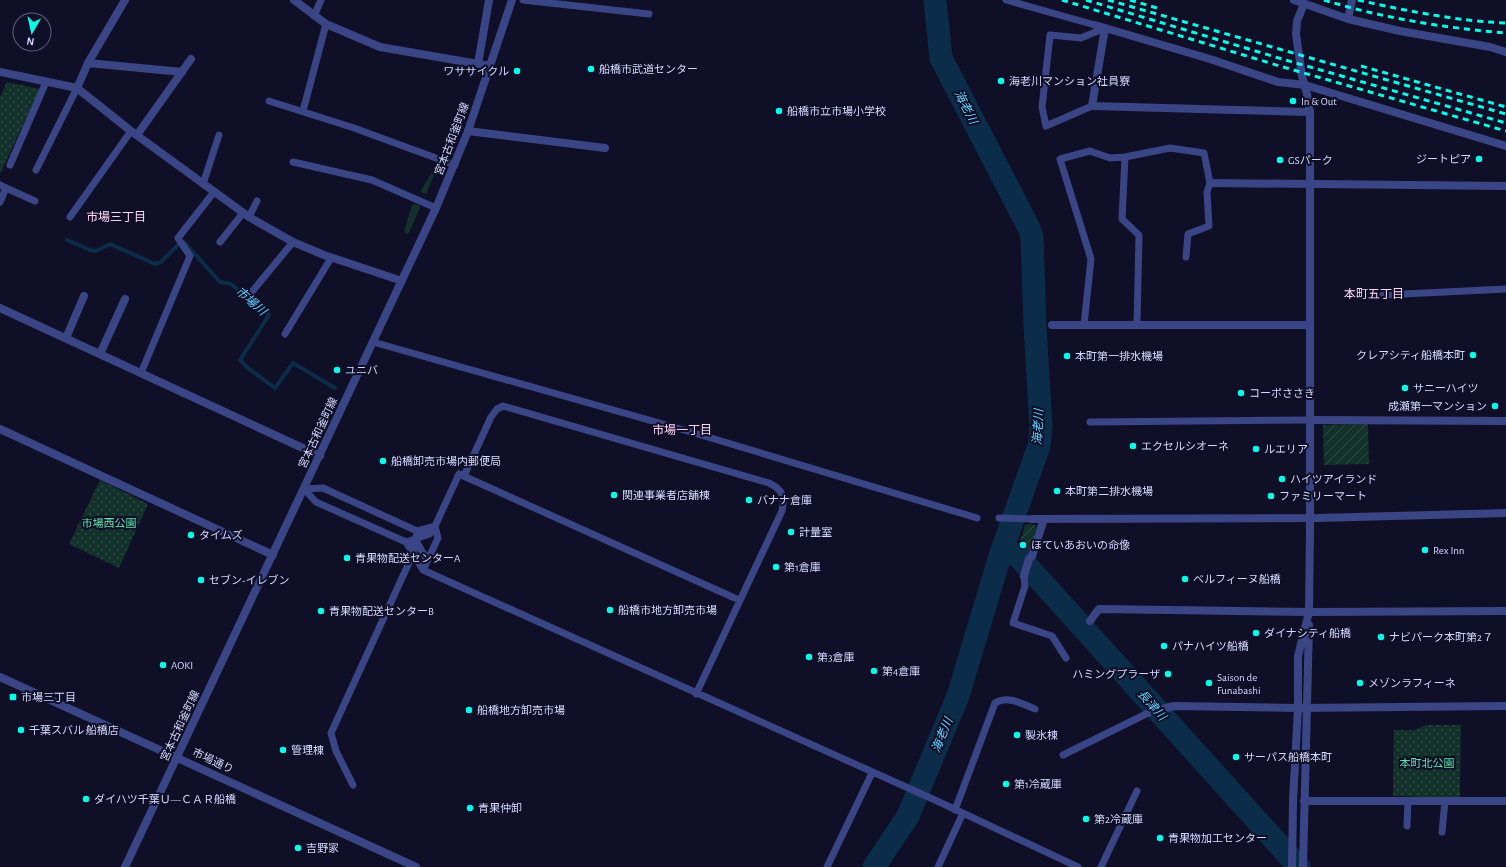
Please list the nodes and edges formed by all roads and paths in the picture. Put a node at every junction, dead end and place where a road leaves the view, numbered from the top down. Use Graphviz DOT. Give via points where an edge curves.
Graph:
graph roads {
  1 [pos="125,0"];
  2 [pos="294,0"];
  3 [pos="321,0"];
  4 [pos="489,0"];
  5 [pos="512,0"];
  6 [pos="523,0"];
  7 [pos="1006,0"];
  8 [pos="1294,0"];
  9 [pos="1352,0"];
  10 [pos="1304,4"];
  11 [pos="649,14"];
  12 [pos="314,16"];
  13 [pos="1348,19"];
  14 [pos="326,24"];
  15 [pos="1095,25"];
  16 [pos="1105,28"];
  17 [pos="1506,52"];
  18 [pos="191,59"];
  19 [pos="88,63"];
  20 [pos="478,64"];
  21 [pos="490,66"];
  22 [pos="0,72"];
  23 [pos="182,72"];
  24 [pos="46,82"];
  25 [pos="1305,85"];
  26 [pos="77,88"];
  27 [pos="269,101"];
  28 [pos="1092,106"];
  29 [pos="303,111"];
  30 [pos="1310,112"];
  31 [pos="468,131"];
  32 [pos="134,133"];
  33 [pos="219,135"];
  34 [pos="1506,146"];
  35 [pos="605,148"];
  36 [pos="1125,157"];
  37 [pos="293,162"];
  38 [pos="10,165"];
  39 [pos="455,165"];
  40 [pos="36,170"];
  41 [pos="1210,183"];
  42 [pos="203,184"];
  43 [pos="1310,184"];
  44 [pos="1506,186"];
  45 [pos="3,187"];
  46 [pos="214,192"];
  47 [pos="34,201"];
  48 [pos="257,201"];
  49 [pos="0,202"];
  50 [pos="436,208"];
  51 [pos="246,215"];
  52 [pos="70,217"];
  53 [pos="220,242"];
  54 [pos="293,242"];
  55 [pos="1186,257"];
  56 [pos="331,258"];
  57 [pos="402,282"];
  58 [pos="1506,289"];
  59 [pos="251,293"];
  60 [pos="1383,294"];
  61 [pos="84,296"];
  62 [pos="125,299"];
  63 [pos="0,308"];
  64 [pos="1052,325"];
  65 [pos="1084,325"];
  66 [pos="1137,325"];
  67 [pos="1310,325"];
  68 [pos="285,334"];
  69 [pos="66,338"];
  70 [pos="373,342"];
  71 [pos="100,354"];
  72 [pos="141,373"];
  73 [pos="1310,420"];
  74 [pos="1506,421"];
  75 [pos="1090,422"];
  76 [pos="0,429"];
  77 [pos="320,456"];
  78 [pos="464,476"];
  79 [pos="304,489"];
  80 [pos="1506,513"];
  81 [pos="977,518"];
  82 [pos="1000,518"];
  83 [pos="1310,518"];
  84 [pos="1032,519"];
  85 [pos="1044,519"];
  86 [pos="435,526"];
  87 [pos="408,527"];
  88 [pos="417,531"];
  89 [pos="416,540"];
  90 [pos="406,542"];
  91 [pos="413,554"];
  92 [pos="273,555"];
  93 [pos="428,560"];
  94 [pos="423,570"];
  95 [pos="1024,575"];
  96 [pos="739,600"];
  97 [pos="1506,611"];
  98 [pos="1309,612"];
  99 [pos="1090,622"];
  100 [pos="1066,658"];
  101 [pos="0,677"];
  102 [pos="696,694"];
  103 [pos="1506,706"];
  104 [pos="1307,707"];
  105 [pos="1298,708"];
  106 [pos="1035,709"];
  107 [pos="1150,712"];
  108 [pos="1063,755"];
  109 [pos="177,757"];
  110 [pos="872,773"];
  111 [pos="353,785"];
  112 [pos="1137,792"];
  113 [pos="1304,801"];
  114 [pos="1408,801"];
  115 [pos="1445,801"];
  116 [pos="1506,801"];
  117 [pos="955,810"];
  118 [pos="963,813"];
  119 [pos="1407,826"];
  120 [pos="1442,832"];
  121 [pos="1303,863"];
  122 [pos="124,867"];
  123 [pos="416,867"];
  124 [pos="826,867"];
  125 [pos="938,867"];
  126 [pos="1078,867"];
  127 [pos="1101,867"];
  128 [pos="1292,867"];
  1 -- 19 [label="street"];
  2 -- 12 [label="street"];
  3 -- 12 [label="lane"];
  4 -- 20 [label="street"];
  5 -- 21 [label="street, 宮本古和釜町線"];
  6 -- 11 [label="lane"];
  7 -- 15 [label="lane"];
  8 -- 10 [label="street"];
  9 -- 13 [label="street"];
  10 -- 13 [label="street"];
  10 -- 25 [label="street" via="1297,21 1296,34"];
  12 -- 14 [label="street"];
  13 -- 17 [label="street"];
  14 -- 20 [label="street" via="380,47"];
  14 -- 29 [label="lane"];
  15 -- 16 [label="street"];
  16 -- 25 [label="street" via="1278,82"];
  16 -- 28 [label="street"];
  16 -- 28 [label="lane" via="1081,38 1050,35 1042,107 1046,126"];
  18 -- 23 [label="street"];
  19 -- 23 [label="street"];
  19 -- 26 [label="street"];
  20 -- 21 [label="street"];
  21 -- 31 [label="street, 宮本古和釜町線"];
  22 -- 24 [label="street"];
  23 -- 32 [label="street"];
  24 -- 26 [label="street"];
  24 -- 38 [label="lane"];
  25 -- 30 [label="street"];
  25 -- 34 [label="street"];
  26 -- 32 [label="street"];
  26 -- 40 [label="lane"];
  27 -- 29 [label="lane"];
  28 -- 30 [label="street"];
  29 -- 39 [label="lane"];
  30 -- 43 [label="street"];
  31 -- 35 [label="street"];
  31 -- 39 [label="street, 宮本古和釜町線"];
  32 -- 42 [label="street"];
  32 -- 52 [label="lane"];
  33 -- 42 [label="lane"];
  36 -- 41 [label="lane" via="1170,148 1204,153"];
  36 -- 65 [label="lane" via="1110,158 1090,151 1060,159 1091,259"];
  36 -- 66 [label="lane" via="1122,219 1139,235"];
  37 -- 50 [label="lane" via="372,180"];
  39 -- 50 [label="street, 宮本古和釜町線"];
  41 -- 43 [label="street"];
  41 -- 55 [label="lane" via="1207,192 1209,226 1188,234"];
  42 -- 46 [label="street"];
  43 -- 44 [label="street"];
  43 -- 67 [label="street"];
  45 -- 47 [label="lane"];
  45 -- 49 [label="lane"];
  46 -- 51 [label="street"];
  46 -- 72 [label="lane" via="178,238 190,256"];
  48 -- 51 [label="lane"];
  50 -- 57 [label="street, 宮本古和釜町線"];
  51 -- 53 [label="lane"];
  51 -- 54 [label="street"];
  54 -- 56 [label="street"];
  54 -- 59 [label="lane"];
  56 -- 57 [label="street"];
  56 -- 68 [label="lane"];
  57 -- 70 [label="street, 宮本古和釜町線"];
  58 -- 60 [label="lane"];
  61 -- 69 [label="street"];
  62 -- 71 [label="street"];
  63 -- 69 [label="street"];
  64 -- 65 [label="street"];
  65 -- 66 [label="street"];
  66 -- 67 [label="street"];
  67 -- 73 [label="street"];
  69 -- 71 [label="street"];
  70 -- 77 [label="street, 宮本古和釜町線"];
  70 -- 81 [label="lane" via="691,432"];
  71 -- 72 [label="street"];
  72 -- 77 [label="street"];
  73 -- 74 [label="street"];
  73 -- 75 [label="lane"];
  73 -- 83 [label="street"];
  76 -- 92 [label="street"];
  77 -- 79 [label="street, 宮本古和釜町線"];
  78 -- 86 [label="lane" via="459,474"];
  78 -- 96 [label="lane"];
  78 -- 96 [label="lane" via="491,417 503,406 769,483 781,492 784,501 782,511"];
  79 -- 87 [label="lane" via="323,488"];
  79 -- 90 [label="lane" via="316,502"];
  79 -- 92 [label="street, 宮本古和釜町線"];
  80 -- 83 [label="street"];
  82 -- 84 [label="lane"];
  83 -- 85 [label="street"];
  83 -- 98 [label="street"];
  84 -- 85 [label="street"];
  85 -- 95 [label="street"];
  86 -- 88 [label="lane"];
  86 -- 89 [label="lane" via="430,534"];
  86 -- 93 [label="lane" via="438,538"];
  87 -- 88 [label="lane"];
  87 -- 89 [label="lane"];
  88 -- 89 [label="lane"];
  89 -- 90 [label="lane"];
  89 -- 91 [label="lane"];
  89 -- 93 [label="lane"];
  90 -- 91 [label="lane"];
  91 -- 94 [label="lane"];
  91 -- 111 [label="lane" via="331,733 336,751"];
  92 -- 109 [label="street, 宮本古和釜町線"];
  93 -- 94 [label="lane"];
  94 -- 102 [label="lane"];
  95 -- 100 [label="lane" via="1025,586 1013,623 1052,636"];
  96 -- 102 [label="lane"];
  97 -- 98 [label="street"];
  98 -- 99 [label="street" via="1099,610"];
  98 -- 104 [label="street"];
  98 -- 105 [label="street" via="1298,656"];
  101 -- 109 [label="street, 市場通り"];
  102 -- 110 [label="lane"];
  103 -- 104 [label="street"];
  104 -- 105 [label="street"];
  104 -- 113 [label="street"];
  105 -- 107 [label="street" via="1174,706"];
  105 -- 128 [label="street"];
  106 -- 117 [label="lane" via="1010,699 1002,699 995,703"];
  107 -- 108 [label="lane"];
  109 -- 122 [label="street, 宮本古和釜町線"];
  109 -- 123 [label="street, 市場通り"];
  110 -- 117 [label="lane"];
  110 -- 124 [label="lane"];
  112 -- 127 [label="lane"];
  113 -- 114 [label="street"];
  113 -- 121 [label="street"];
  114 -- 115 [label="street"];
  114 -- 119 [label="lane"];
  115 -- 116 [label="street"];
  115 -- 120 [label="lane"];
  117 -- 118 [label="lane"];
  118 -- 125 [label="lane"];
  118 -- 126 [label="lane"];
}
